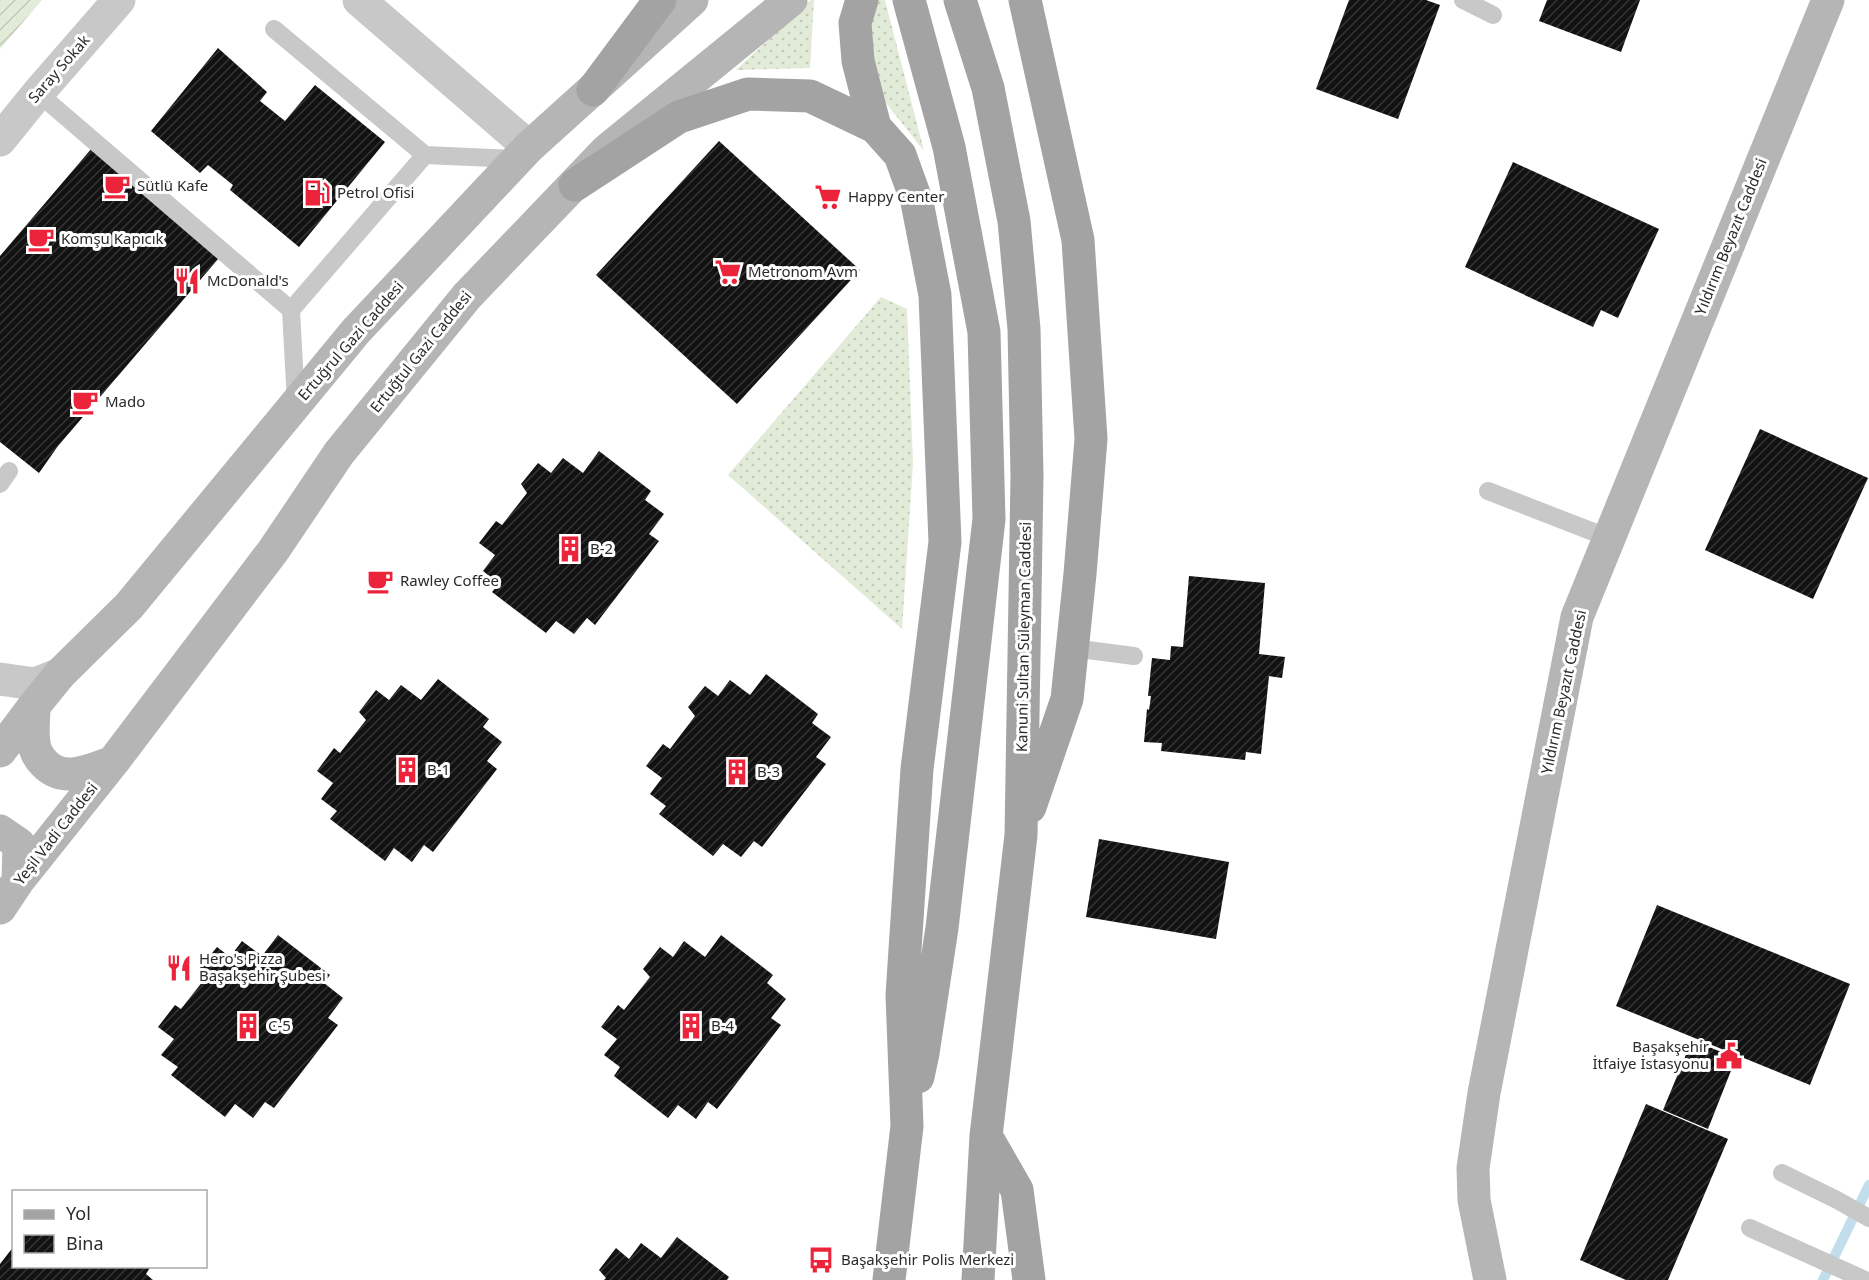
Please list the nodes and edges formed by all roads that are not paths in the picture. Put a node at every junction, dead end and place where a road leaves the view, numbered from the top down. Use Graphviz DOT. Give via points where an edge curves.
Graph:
graph roads {
  1 [pos="119,0"];
  2 [pos="359,0"];
  3 [pos="660,0"];
  4 [pos="692,0"];
  5 [pos="792,0"];
  6 [pos="862,0"];
  7 [pos="909,0"];
  8 [pos="960,0"];
  9 [pos="1025,0"];
  10 [pos="1463,0"];
  11 [pos="1828,0"];
  12 [pos="1493,15"];
  13 [pos="274,28"];
  14 [pos="593,90"];
  15 [pos="38,93"];
  16 [pos="875,127"];
  17 [pos="0,140"];
  18 [pos="524,153"];
  19 [pos="425,155"];
  20 [pos="574,185"];
  21 [pos="291,310"];
  22 [pos="296,404"];
  23 [pos="1488,490"];
  24 [pos="1609,538"];
  25 [pos="1072,648"];
  26 [pos="1134,656"];
  27 [pos="60,674"];
  28 [pos="0,679"];
  29 [pos="34,706"];
  30 [pos="0,751"];
  31 [pos="113,762"];
  32 [pos="0,831"];
  33 [pos="1021,835"];
  34 [pos="9,894"];
  35 [pos="907,1126"];
  36 [pos="986,1136"];
  37 [pos="1782,1173"];
  38 [pos="1869,1218"];
  39 [pos="1750,1228"];
  40 [pos="1862,1278"];
  41 [pos="888,1280"];
  42 [pos="978,1280"];
  43 [pos="1029,1280"];
  44 [pos="1490,1280"];
  1 -- 15 [label="street, Saray Sokak"];
  2 -- 18 [label="street"];
  3 -- 14 [label="main road"];
  4 -- 14 [label="main road, Ertuğrul Gazi Caddesi"];
  5 -- 20 [label="main road, Ertuğtul Gazi Caddesi" via="607,150"];
  6 -- 16 [label="main road" via="855,23 858,61"];
  7 -- 35 [label="main road" via="950,147 984,332 989,519 942,928 923,1053"];
  8 -- 33 [label="main road, Kanuni Sultan Süleyman Caddesi" via="990,100 1014,221 1024,329 1027,477"];
  9 -- 25 [label="main road" via="1078,240 1091,439"];
  10 -- 12 [label="lane"];
  11 -- 24 [label="main road, Yıldırım Beyazıt Caddesi"];
  13 -- 19 [label="lane"];
  14 -- 18 [label="main road, Ertuğrul Gazi Caddesi"];
  15 -- 17 [label="street, Saray Sokak"];
  15 -- 21 [label="lane"];
  16 -- 20 [label="main road" via="810,96 748,94 679,117"];
  16 -- 35 [label="main road" via="900,155 917,202 934,295 945,542 916,770 902,995"];
  18 -- 19 [label="lane"];
  18 -- 22 [label="main road, Ertuğrul Gazi Caddesi" via="356,331"];
  19 -- 21 [label="lane"];
  20 -- 31 [label="main road, Ertuğtul Gazi Caddesi" via="466,296 339,453 273,551"];
  21 -- 22 [label="lane"];
  22 -- 27 [label="main road, Ertuğrul Gazi Caddesi" via="129,606"];
  23 -- 24 [label="lane"];
  24 -- 44 [label="main road, Yıldırım Beyazıt Caddesi" via="1577,617 1484,1093 1473,1168 1474,1200"];
  25 -- 26 [label="lane"];
  25 -- 33 [label="main road" via="1067,699"];
  27 -- 28 [label="street" via="35,684"];
  27 -- 29 [label="main road, Ertuğrul Gazi Caddesi"];
  29 -- 30 [label="main road"];
  29 -- 31 [label="main road" via="34,744 49,769 72,775"];
  31 -- 34 [label="main road, Yeşil Vadi Caddesi"];
  32 -- 34 [label="main road" via="19,844"];
  33 -- 36 [label="main road, Kanuni Sultan Süleyman Caddesi"];
  35 -- 41 [label="main road"];
  36 -- 42 [label="main road, Kanuni Sultan Süleyman Caddesi"];
  36 -- 43 [label="main road" via="1017,1190"];
  37 -- 38 [label="lane"];
  39 -- 40 [label="lane"];
}
